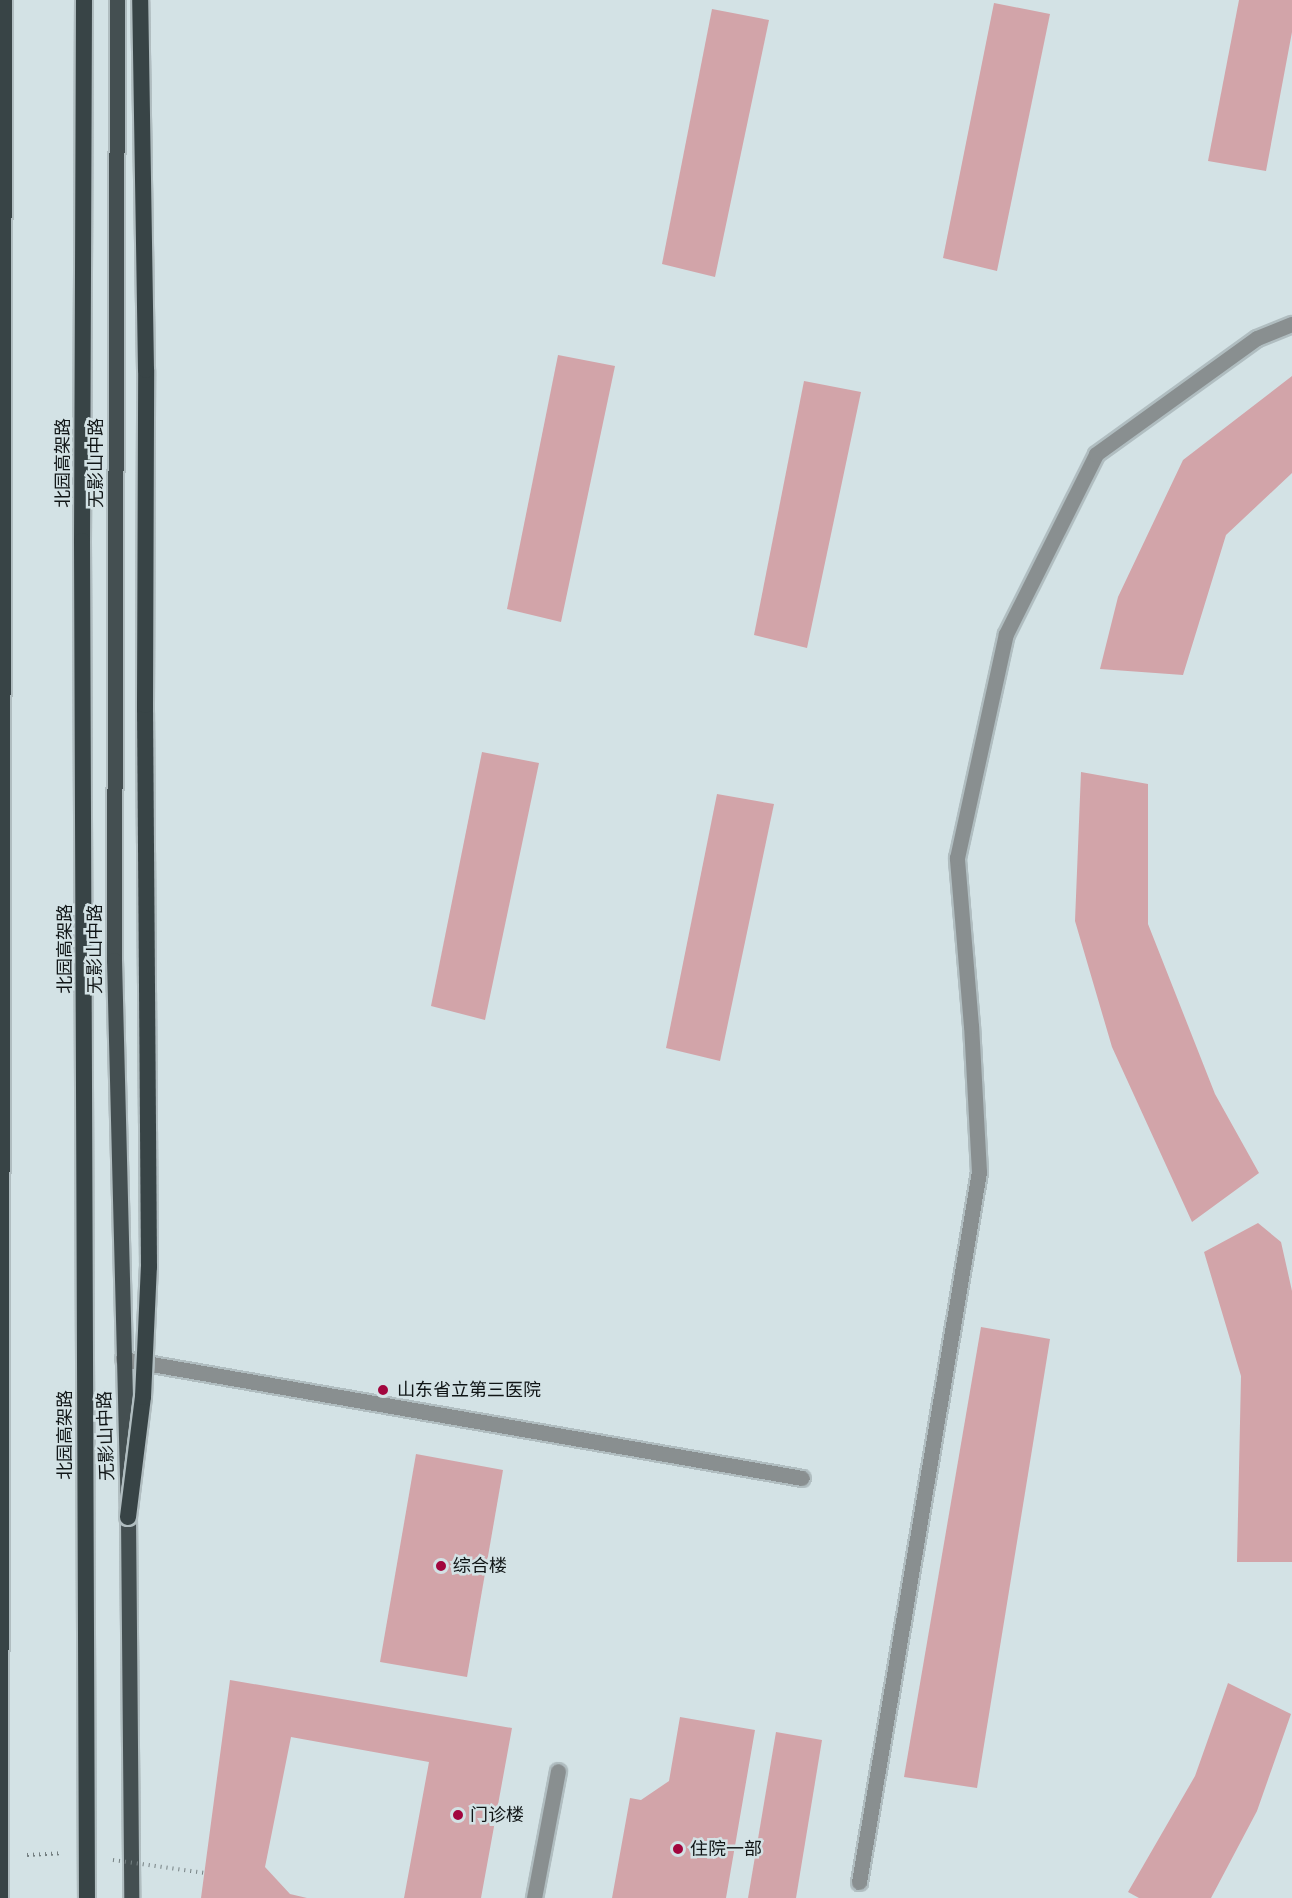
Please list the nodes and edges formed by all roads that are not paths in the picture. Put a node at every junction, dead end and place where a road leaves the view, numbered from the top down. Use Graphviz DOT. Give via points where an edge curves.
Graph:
graph roads {
  1 [pos="4,0"];
  2 [pos="84,0"];
  3 [pos="117,0"];
  4 [pos="140,0"];
  5 [pos="1292,324"];
  6 [pos="123,1359"];
  7 [pos="802,1478"];
  8 [pos="128,1517"];
  9 [pos="558,1772"];
  10 [pos="859,1882"];
  11 [pos="0,1898"];
  12 [pos="87,1898"];
  13 [pos="131,1898"];
  14 [pos="534,1898"];
  1 -- 11 [label="highway, bridge"];
  2 -- 12 [label="highway, 北园高架路, bridge"];
  3 -- 6 [label="main road, 无影山中路" via="114,960"];
  4 -- 8 [label="highway, bridge" via="146,370 149,1267 143,1397"];
  5 -- 10 [label="street" via="1257,338 1096,454 1006,634 957,858 979,1172"];
  6 -- 7 [label="street"];
  6 -- 8 [label="main road, 无影山中路"];
  8 -- 13 [label="main road, 无影山中路"];
  9 -- 14 [label="street"];
}
